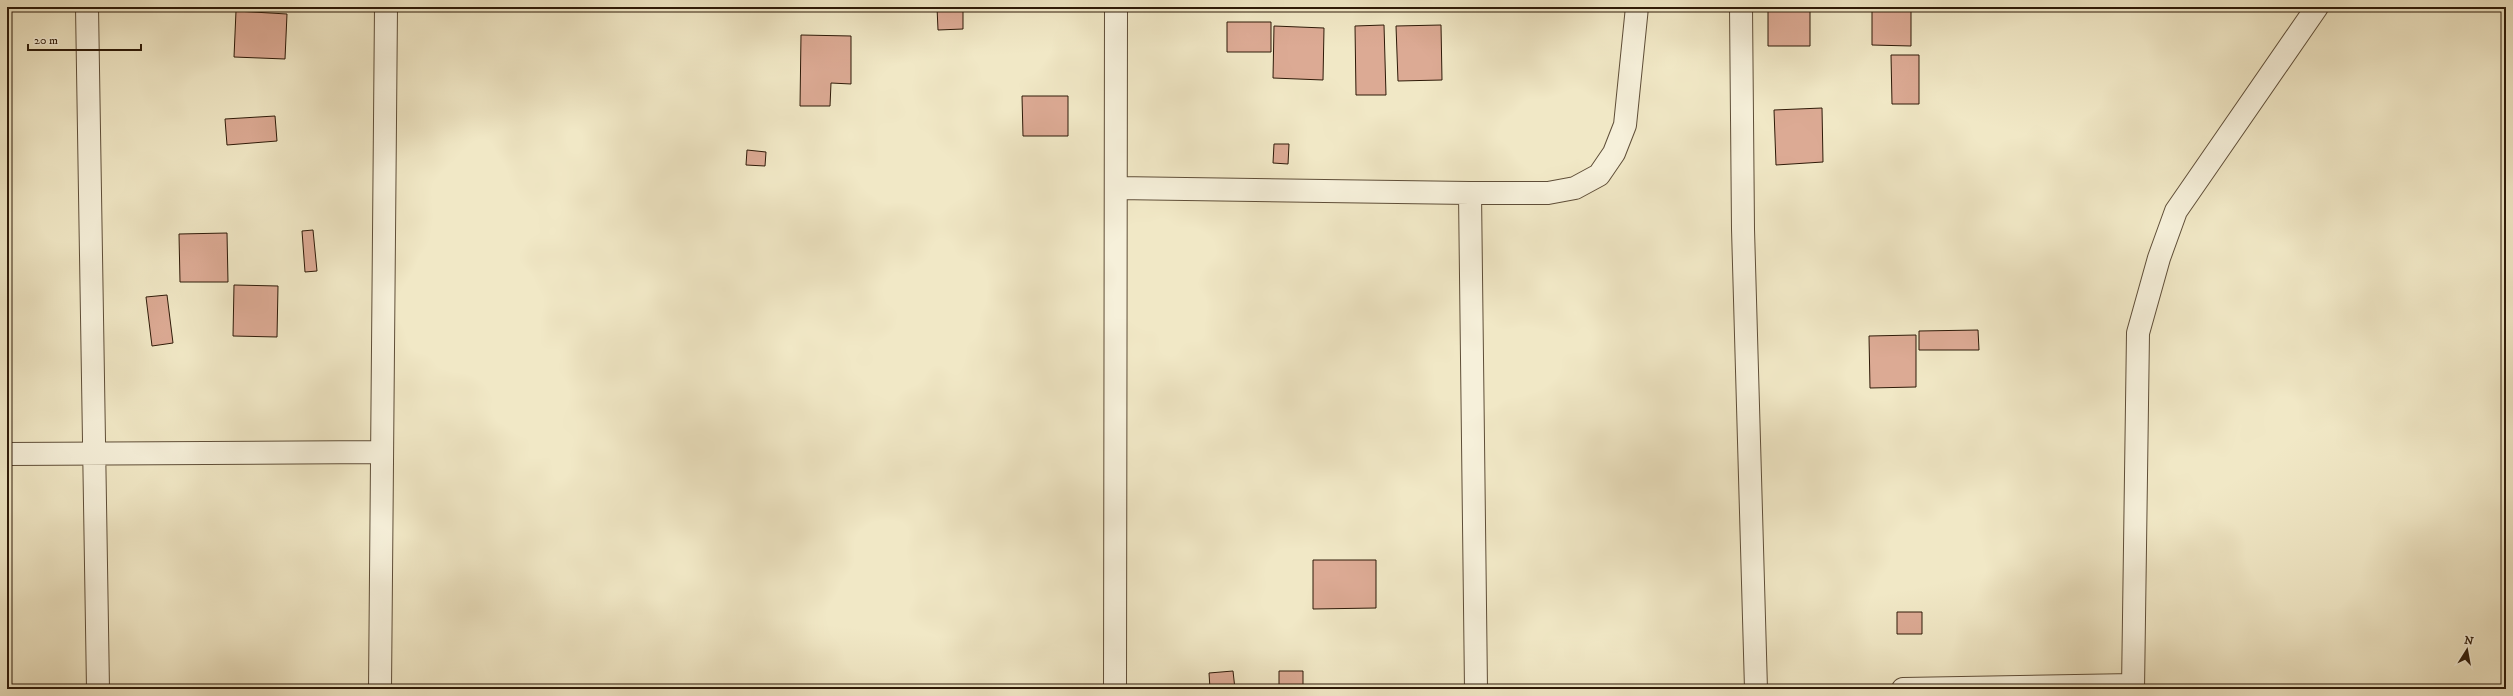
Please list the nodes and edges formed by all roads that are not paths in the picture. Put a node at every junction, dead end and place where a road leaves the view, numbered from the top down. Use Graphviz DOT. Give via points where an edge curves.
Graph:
graph roads {
  1 [pos="87,7"];
  2 [pos="386,7"];
  3 [pos="1116,7"];
  4 [pos="1637,7"];
  5 [pos="1741,7"];
  6 [pos="2317,7"];
  7 [pos="1117,188"];
  8 [pos="1470,193"];
  9 [pos="95,452"];
  10 [pos="382,452"];
  11 [pos="7,454"];
  12 [pos="2133,687"];
  13 [pos="98,689"];
  14 [pos="380,689"];
  15 [pos="1115,689"];
  16 [pos="1476,689"];
  17 [pos="1756,689"];
  18 [pos="1903,689"];
  1 -- 9 [label="street"];
  2 -- 10 [label="street"];
  3 -- 7 [label="street"];
  4 -- 8 [label="street" via="1625,125 1614,153 1599,175 1575,188 1548,193"];
  5 -- 17 [label="street" via="1743,229"];
  6 -- 12 [label="street" via="2176,211 2159,258 2138,333"];
  7 -- 8 [label="street"];
  7 -- 15 [label="street"];
  8 -- 16 [label="street"];
  9 -- 10 [label="street"];
  9 -- 11 [label="street"];
  9 -- 13 [label="street"];
  10 -- 14 [label="street"];
  12 -- 18 [label="street"];
}
